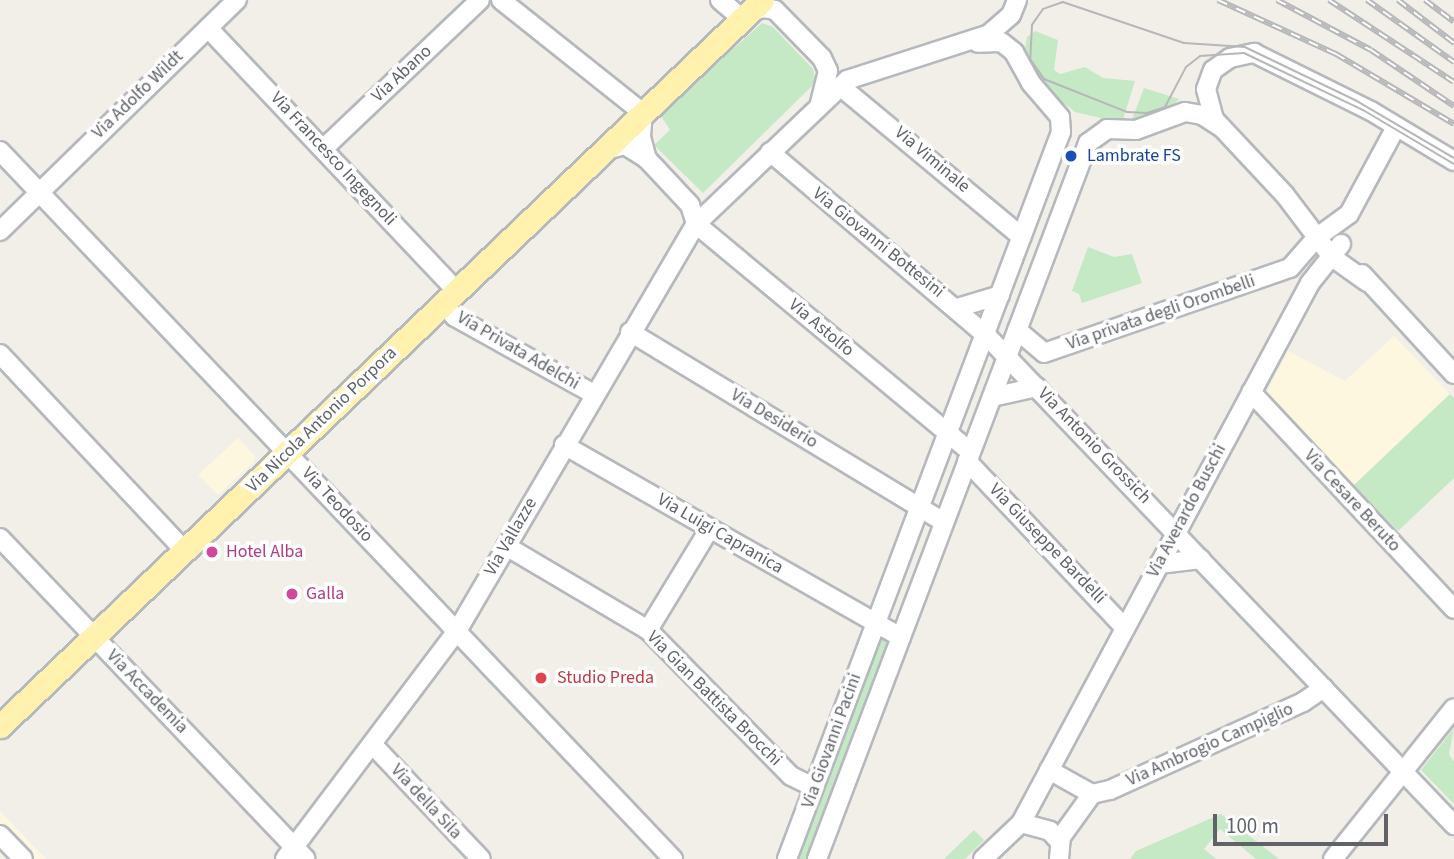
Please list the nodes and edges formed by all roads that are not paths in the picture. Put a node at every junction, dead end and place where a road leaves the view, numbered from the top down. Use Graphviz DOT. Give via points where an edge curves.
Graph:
graph roads {
  1 [pos="237,0"];
  2 [pos="480,0"];
  3 [pos="501,0"];
  4 [pos="720,0"];
  5 [pos="1017,0"];
  6 [pos="779,8"];
  7 [pos="752,10"];
  8 [pos="208,28"];
  9 [pos="950,48"];
  10 [pos="822,58"];
  11 [pos="859,73"];
  12 [pos="845,88"];
  13 [pos="820,104"];
  14 [pos="643,113"];
  15 [pos="1218,124"];
  16 [pos="1396,127"];
  17 [pos="323,149"];
  18 [pos="606,150"];
  19 [pos="0,151"];
  20 [pos="1055,151"];
  21 [pos="770,152"];
  22 [pos="647,159"];
  23 [pos="1081,161"];
  24 [pos="1454,161"];
  25 [pos="38,192"];
  26 [pos="688,202"];
  27 [pos="716,204"];
  28 [pos="696,224"];
  29 [pos="0,231"];
  30 [pos="1322,233"];
  31 [pos="1022,237"];
  32 [pos="1337,251"];
  33 [pos="1279,273"];
  34 [pos="1003,288"];
  35 [pos="1031,291"];
  36 [pos="1303,295"];
  37 [pos="450,298"];
  38 [pos="957,308"];
  39 [pos="1017,330"];
  40 [pos="630,332"];
  41 [pos="986,335"];
  42 [pos="1044,353"];
  43 [pos="0,354"];
  44 [pos="1007,357"];
  45 [pos="1454,374"];
  46 [pos="1033,383"];
  47 [pos="1251,392"];
  48 [pos="594,394"];
  49 [pos="992,397"];
  50 [pos="947,433"];
  51 [pos="564,445"];
  52 [pos="287,452"];
  53 [pos="969,457"];
  54 [pos="918,507"];
  55 [pos="944,522"];
  56 [pos="710,528"];
  57 [pos="1176,532"];
  58 [pos="0,538"];
  59 [pos="506,546"];
  60 [pos="184,550"];
  61 [pos="1201,559"];
  62 [pos="1159,564"];
  63 [pos="1454,608"];
  64 [pos="876,622"];
  65 [pos="1125,628"];
  66 [pos="648,630"];
  67 [pos="457,631"];
  68 [pos="94,637"];
  69 [pos="901,637"];
  70 [pos="1324,688"];
  71 [pos="1454,708"];
  72 [pos="0,726"];
  73 [pos="372,744"];
  74 [pos="1049,770"];
  75 [pos="1403,772"];
  76 [pos="814,787"];
  77 [pos="1092,794"];
  78 [pos="1021,823"];
  79 [pos="1454,825"];
  80 [pos="0,835"];
  81 [pos="1059,850"];
  82 [pos="295,855"];
  83 [pos="23,859"];
  84 [pos="481,859"];
  85 [pos="673,859"];
  86 [pos="787,859"];
  87 [pos="817,859"];
  88 [pos="983,859"];
  89 [pos="1333,859"];
  1 -- 8 [label="street, Via Adolfo Wildt"];
  2 -- 17 [label="street, Via Abano"];
  3 -- 14 [label="street"];
  4 -- 7 [label="street"];
  5 -- 9 [label="street" via="1011,15 989,34"];
  6 -- 7 [label="street"];
  6 -- 10 [label="street"];
  7 -- 14 [label="main road, Via Nicola Antonio Porpora"];
  8 -- 17 [label="street, Via Francesco Ingegnoli"];
  8 -- 25 [label="street, Via Adolfo Wildt"];
  9 -- 11 [label="street, Via Vallazze"];
  9 -- 20 [label="street, Via Giovanni Pacini" via="1004,43 1019,58 1031,83 1052,104 1062,125"];
  10 -- 11 [label="street"];
  10 -- 13 [label="street" via="828,71"];
  11 -- 12 [label="street, Via Vallazze"];
  12 -- 13 [label="street, Via Vallazze"];
  12 -- 31 [label="street, Via Viminale"];
  13 -- 21 [label="street, Via Vallazze"];
  14 -- 18 [label="main road, Via Nicola Antonio Porpora"];
  14 -- 22 [label="street" via="641,137"];
  15 -- 16 [label="street" via="1206,93 1211,73 1226,60 1254,53"];
  15 -- 23 [label="street, Via Giovanni Pacini" via="1198,113 1172,115 1136,130 1107,129 1088,143"];
  15 -- 30 [label="street"];
  16 -- 24 [label="street"];
  16 -- 30 [label="street" via="1351,211"];
  17 -- 37 [label="street, Via Francesco Ingegnoli"];
  18 -- 22 [label="street" via="625,145"];
  18 -- 37 [label="main road, Via Nicola Antonio Porpora"];
  19 -- 25 [label="street, Via Teodosio"];
  20 -- 23 [label="street" via="1070,150"];
  20 -- 31 [label="street, Via Giovanni Pacini"];
  21 -- 27 [label="street, Via Vallazze"];
  21 -- 38 [label="street, Via Giovanni Bottesini"];
  22 -- 26 [label="street"];
  23 -- 35 [label="street, Via Giovanni Pacini"];
  25 -- 29 [label="street, Via Adolfo Wildt"];
  25 -- 52 [label="street, Via Teodosio"];
  26 -- 27 [label="street"];
  26 -- 28 [label="street"];
  27 -- 28 [label="street, Via Vallazze"];
  28 -- 40 [label="street, Via Vallazze"];
  28 -- 50 [label="street, Via Astolfo"];
  30 -- 32 [label="street"];
  30 -- 33 [label="street, Via privata degli Orombelli" via="1295,265"];
  31 -- 34 [label="street, Via Giovanni Pacini"];
  32 -- 36 [label="street, Via Averardo Buschi"];
  32 -- 45 [label="street"];
  33 -- 36 [label="street, Via privata degli Orombelli" via="1296,278"];
  33 -- 42 [label="street, Via privata degli Orombelli"];
  34 -- 35 [label="street"];
  34 -- 38 [label="street"];
  34 -- 41 [label="street, Via Giovanni Pacini"];
  35 -- 39 [label="street, Via Giovanni Pacini"];
  36 -- 47 [label="street, Via Averardo Buschi"];
  37 -- 48 [label="street, Via Privata Adelchi" via="455,317"];
  37 -- 52 [label="main road, Via Nicola Antonio Porpora"];
  38 -- 41 [label="street, Via Giovanni Bottesini"];
  39 -- 42 [label="street"];
  39 -- 44 [label="street, Via Giovanni Pacini"];
  40 -- 48 [label="street, Via Vallazze"];
  40 -- 54 [label="street, Via Desiderio"];
  41 -- 44 [label="street, Via Antonio Grossich"];
  41 -- 50 [label="street, Via Giovanni Pacini"];
  42 -- 46 [label="street"];
  43 -- 60 [label="street"];
  44 -- 46 [label="street, Via Antonio Grossich"];
  44 -- 49 [label="street, Via Giovanni Pacini"];
  46 -- 49 [label="street"];
  46 -- 57 [label="street, Via Antonio Grossich"];
  47 -- 57 [label="street, Via Averardo Buschi"];
  47 -- 63 [label="street, Via Cesare Beruto"];
  48 -- 51 [label="street, Via Vallazze"];
  49 -- 53 [label="street, Via Giovanni Pacini"];
  50 -- 53 [label="street"];
  50 -- 54 [label="street, Via Giovanni Pacini"];
  51 -- 56 [label="street, Via Luigi Capranica"];
  51 -- 59 [label="street, Via Vallazze"];
  52 -- 60 [label="main road, Via Nicola Antonio Porpora"];
  52 -- 67 [label="street, Via Teodosio"];
  53 -- 55 [label="street, Via Giovanni Pacini"];
  53 -- 65 [label="street, Via Giuseppe Bardelli"];
  54 -- 55 [label="street"];
  54 -- 64 [label="street, Via Giovanni Pacini"];
  55 -- 69 [label="street, Via Giovanni Pacini"];
  56 -- 64 [label="street, Via Luigi Capranica"];
  56 -- 66 [label="street"];
  57 -- 61 [label="street, Via Antonio Grossich"];
  57 -- 62 [label="street, Via Averardo Buschi"];
  58 -- 68 [label="street, Via Accademia"];
  59 -- 66 [label="street, Via Gian Battista Brocchi"];
  59 -- 67 [label="street, Via Vallazze"];
  60 -- 68 [label="main road, Via Nicola Antonio Porpora"];
  61 -- 62 [label="street"];
  61 -- 70 [label="street, Via Antonio Grossich"];
  62 -- 65 [label="street, Via Averardo Buschi"];
  64 -- 69 [label="street"];
  64 -- 76 [label="street, Via Giovanni Pacini"];
  65 -- 74 [label="street, Via Averardo Buschi"];
  66 -- 76 [label="street, Via Gian Battista Brocchi" via="791,776"];
  67 -- 73 [label="street, Via Vallazze"];
  67 -- 85 [label="street, Via Teodosio"];
  68 -- 72 [label="main road, Via Nicola Antonio Porpora"];
  68 -- 82 [label="street, Via Accademia"];
  69 -- 87 [label="street, Via Giovanni Pacini"];
  70 -- 75 [label="street, Via Antonio Grossich"];
  70 -- 77 [label="street, Via Ambrogio Campiglio" via="1303,702 1110,790"];
  71 -- 75 [label="street"];
  73 -- 82 [label="street, Via Vallazze"];
  73 -- 84 [label="street, Via della Sila"];
  74 -- 77 [label="street"];
  74 -- 78 [label="street, Via Averardo Buschi"];
  75 -- 79 [label="street, Via Antonio Grossich"];
  75 -- 89 [label="street"];
  76 -- 86 [label="street, Via Giovanni Pacini"];
  77 -- 81 [label="street"];
  78 -- 81 [label="street" via="1051,831"];
  78 -- 88 [label="street, Via Averardo Buschi"];
  80 -- 83 [label="street"];
}
